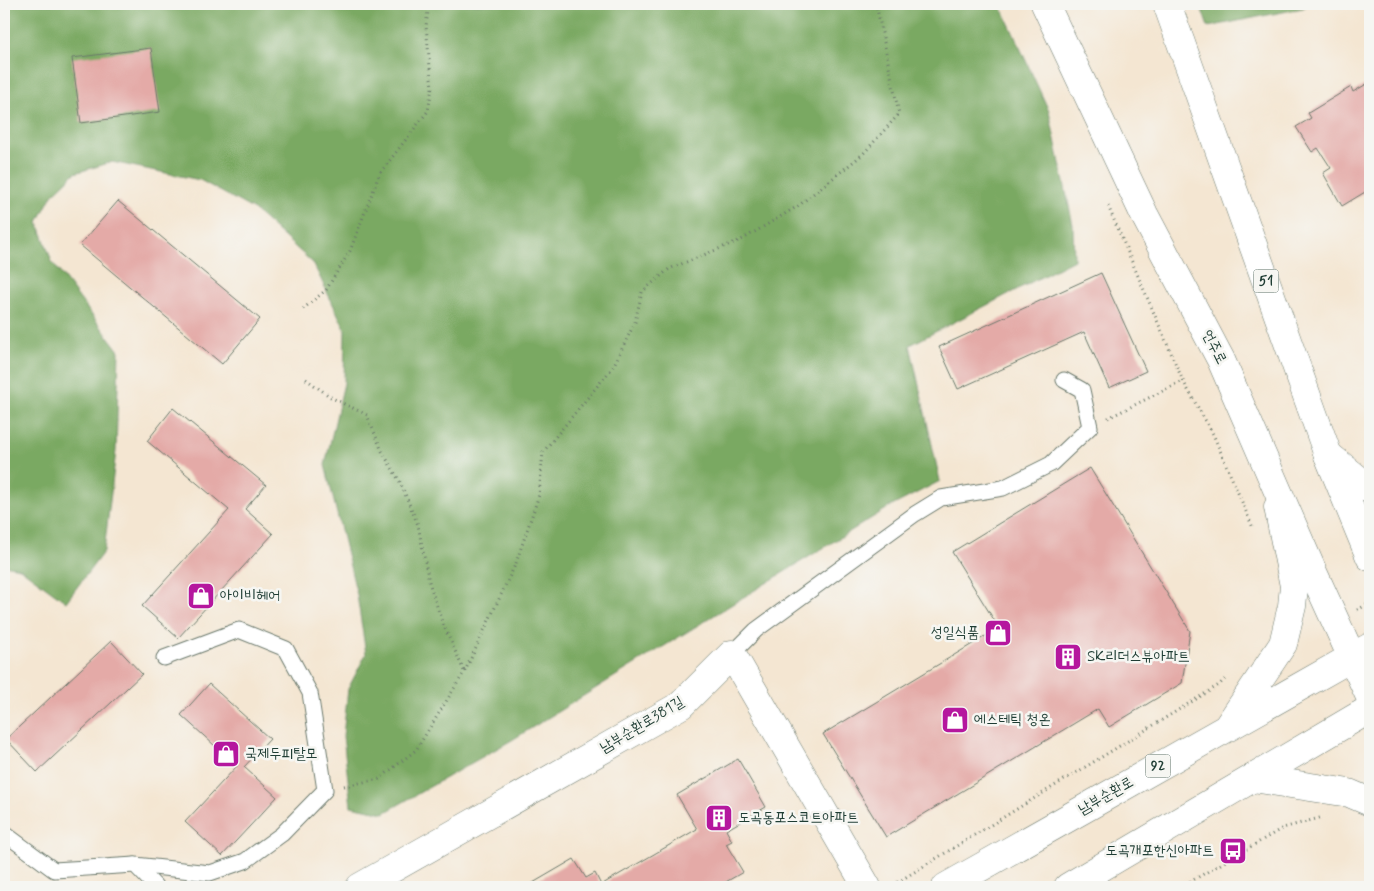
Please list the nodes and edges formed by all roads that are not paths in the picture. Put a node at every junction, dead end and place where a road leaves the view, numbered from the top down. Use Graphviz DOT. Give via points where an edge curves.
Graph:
graph roads {
  1 [pos="1045,4"];
  2 [pos="1167,4"];
  3 [pos="1064,380"];
  4 [pos="1328,455"];
  5 [pos="1273,481"];
  6 [pos="1370,489"];
  7 [pos="1370,557"];
  8 [pos="1362,651"];
  9 [pos="732,654"];
  10 [pos="164,658"];
  11 [pos="1370,697"];
  12 [pos="1370,708"];
  13 [pos="1228,726"];
  14 [pos="1253,778"];
  15 [pos="1370,802"];
  16 [pos="4,833"];
  17 [pos="135,865"];
  18 [pos="156,887"];
  19 [pos="360,887"];
  20 [pos="867,887"];
  21 [pos="946,887"];
  22 [pos="1068,887"];
  1 -- 5 [label="main road, 언주로" via="1144,214 1222,360"];
  2 -- 4 [label="main road, 51"];
  3 -- 9 [label="lane" via="1082,390 1090,428 1051,464 1003,488 941,498 756,630"];
  4 -- 6 [label="main road"];
  4 -- 7 [label="main road, 51"];
  5 -- 8 [label="main road, 언주로" via="1336,621"];
  5 -- 13 [label="main road" via="1294,586 1292,606 1283,644"];
  8 -- 11 [label="main road, 언주로"];
  8 -- 13 [label="main road, 남부순환로 / 92"];
  9 -- 19 [label="main road, 남부순환로381길" via="681,705"];
  9 -- 20 [label="main road"];
  10 -- 17 [label="lane" via="239,630 286,649 310,693 325,790 282,834 246,861 210,873"];
  12 -- 14 [label="main road"];
  13 -- 21 [label="main road, 남부순환로 / 92"];
  14 -- 15 [label="main road" via="1349,793"];
  14 -- 22 [label="main road"];
  16 -- 17 [label="lane" via="54,870"];
  17 -- 18 [label="lane"];
}
